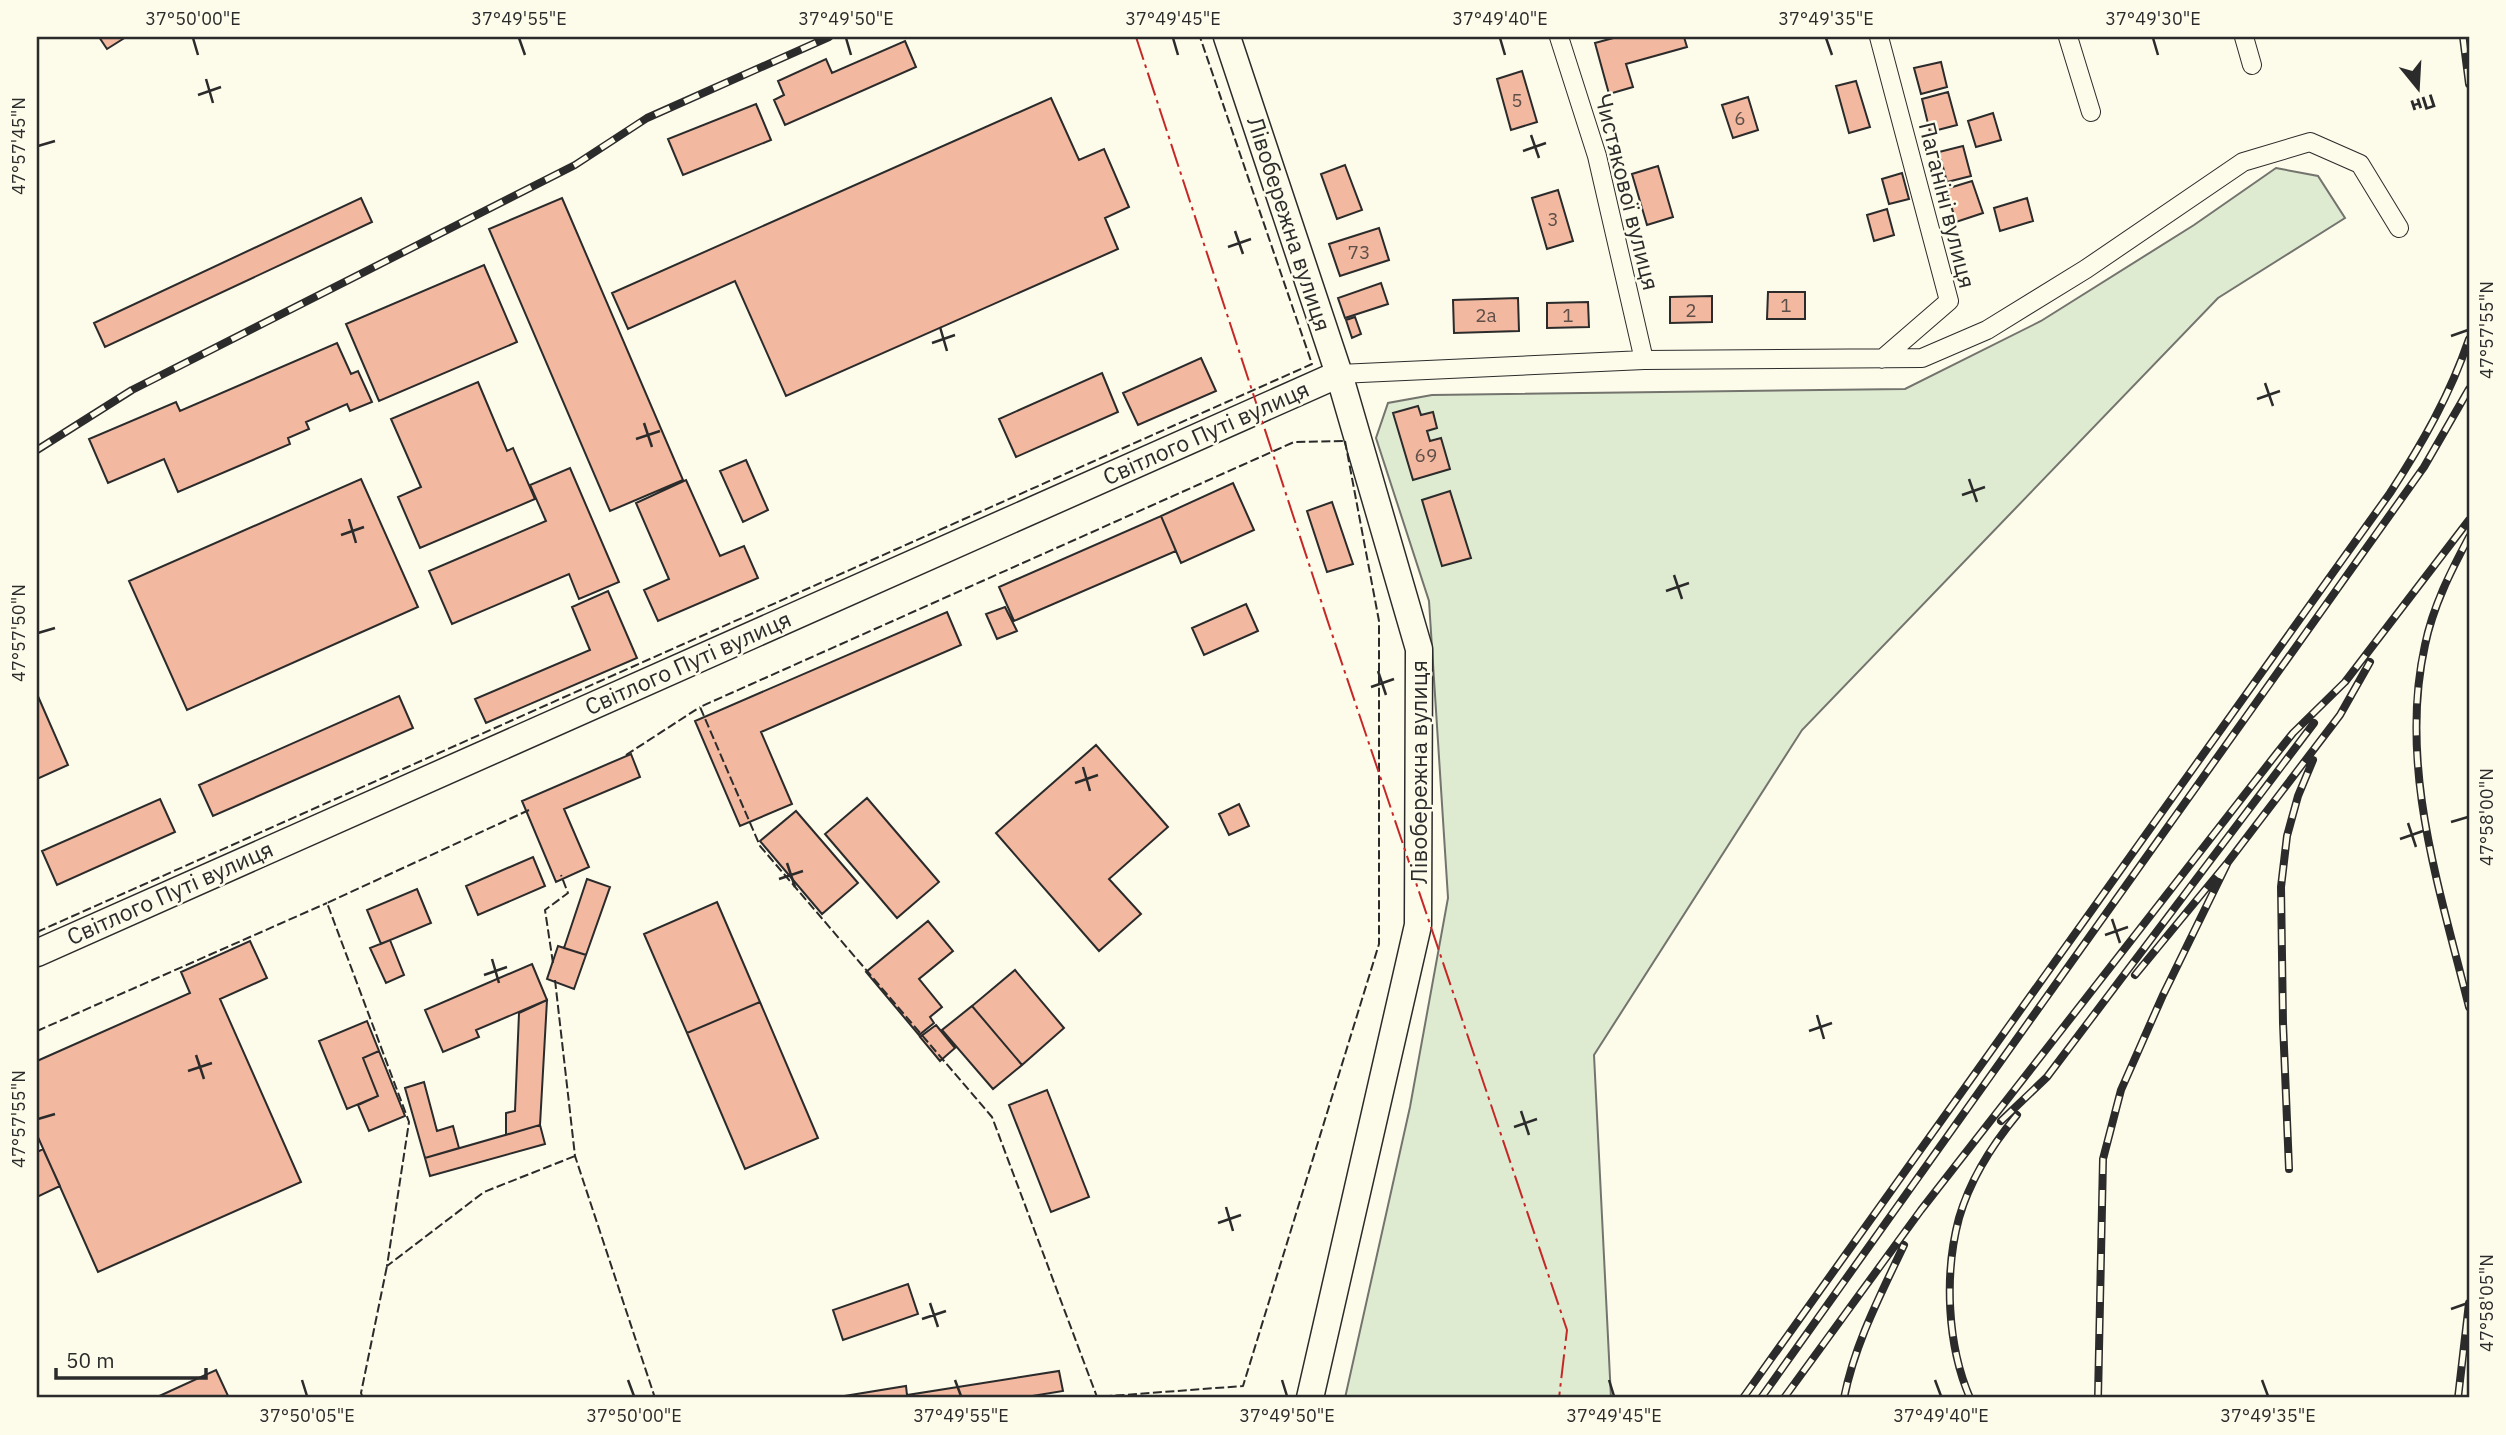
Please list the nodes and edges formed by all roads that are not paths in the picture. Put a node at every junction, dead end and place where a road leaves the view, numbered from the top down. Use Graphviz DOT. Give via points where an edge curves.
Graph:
graph roads {
  1 [pos="1227,37"];
  2 [pos="1559,37"];
  3 [pos="1879,37"];
  4 [pos="2068,37"];
  5 [pos="2244,37"];
  6 [pos="2252,65"];
  7 [pos="2091,112"];
  8 [pos="2399,228"];
  9 [pos="1882,359"];
  10 [pos="1644,360"];
  11 [pos="1339,374"];
  12 [pos="37,953"];
  13 [pos="1310,1398"];
  1 -- 11 [label="main road, Лівобережна вулиця"];
  2 -- 10 [label="street, Чистякової вулиця" via="1597,156"];
  3 -- 9 [label="street, Паганіні вулиця" via="1949,301"];
  4 -- 7 [label="street"];
  5 -- 6 [label="street"];
  8 -- 9 [label="street" via="2360,164 2310,142 2243,162 1987,330 1922,358"];
  9 -- 10 [label="street"];
  10 -- 11 [label="street"];
  11 -- 12 [label="main road, Світлого Путі вулиця"];
  11 -- 13 [label="main road, Лівобережна вулиця" via="1419,649 1418,925"];
}
